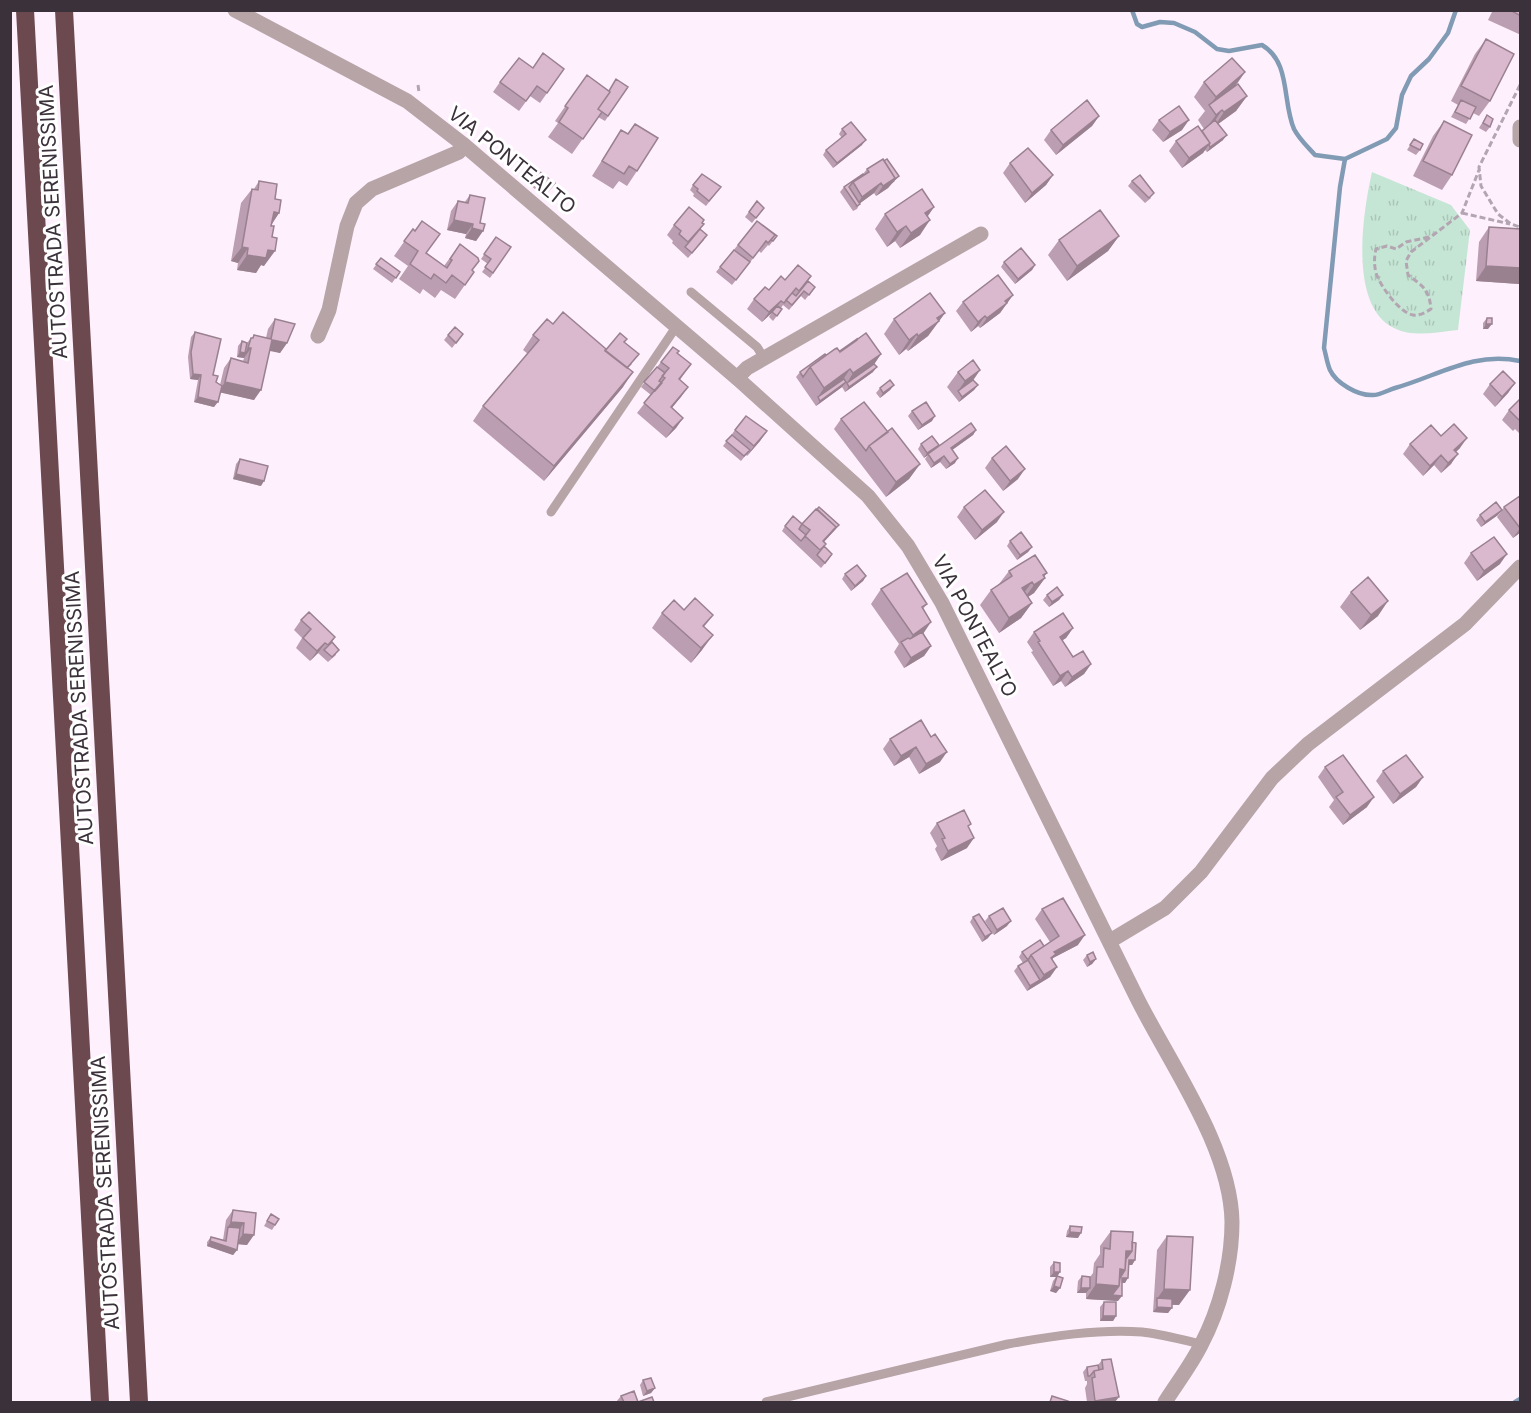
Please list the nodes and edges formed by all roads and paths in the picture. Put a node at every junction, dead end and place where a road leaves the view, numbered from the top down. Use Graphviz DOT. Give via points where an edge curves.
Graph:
graph roads {
  1 [pos="25,10"];
  2 [pos="64,10"];
  3 [pos="235,10"];
  4 [pos="1521,85"];
  5 [pos="1521,127"];
  6 [pos="1494,138"];
  7 [pos="1502,138"];
  8 [pos="1521,140"];
  9 [pos="464,145"];
  10 [pos="1479,170"];
  11 [pos="1462,213"];
  12 [pos="1511,224"];
  13 [pos="1521,227"];
  14 [pos="981,234"];
  15 [pos="1429,237"];
  16 [pos="691,292"];
  17 [pos="676,327"];
  18 [pos="318,336"];
  19 [pos="764,358"];
  20 [pos="737,378"];
  21 [pos="551,512"];
  22 [pos="1521,567"];
  23 [pos="1110,941"];
  24 [pos="1201,1344"];
  25 [pos="100,1402"];
  26 [pos="139,1402"];
  27 [pos="766,1402"];
  28 [pos="1165,1402"];
  1 -- 25 [label="highway, AUTOSTRADA SERENISSIMA"];
  2 -- 26 [label="highway, AUTOSTRADA SERENISSIMA"];
  3 -- 9 [label="street, VIA PONTEALTO" via="407,102"];
  4 -- 6 [label="path"];
  5 -- 8 [label="street"];
  6 -- 7 [label="path"];
  6 -- 10 [label="path"];
  9 -- 17 [label="street, VIA PONTEALTO"];
  9 -- 18 [label="street" via="459,152 372,189 356,203 347,226 329,310"];
  10 -- 11 [label="path"];
  10 -- 12 [label="path" via="1481,186 1498,214"];
  11 -- 12 [label="path"];
  11 -- 15 [label="path"];
  12 -- 13 [label="path"];
  14 -- 19 [label="street"];
  15 -- 15 [label="path" via="1406,261 1408,275 1426,289 1430,299 1431,309 1414,315 1399,309 1377,276 1376,249 1396,249 1406,242"];
  16 -- 19 [label="lane" via="757,347"];
  17 -- 20 [label="street, VIA PONTEALTO"];
  17 -- 21 [label="lane"];
  19 -- 20 [label="street"];
  20 -- 23 [label="street, VIA PONTEALTO" via="868,496 908,546 942,603"];
  22 -- 23 [label="street" via="1466,624 1308,744 1272,778 1201,872 1165,908"];
  23 -- 24 [label="street, VIA PONTEALTO" via="1209,1132 1227,1184 1232,1221 1230,1254"];
  24 -- 27 [label="lane" via="1143,1332 1042,1338"];
  24 -- 28 [label="street, VIA PONTEALTO"];
}
